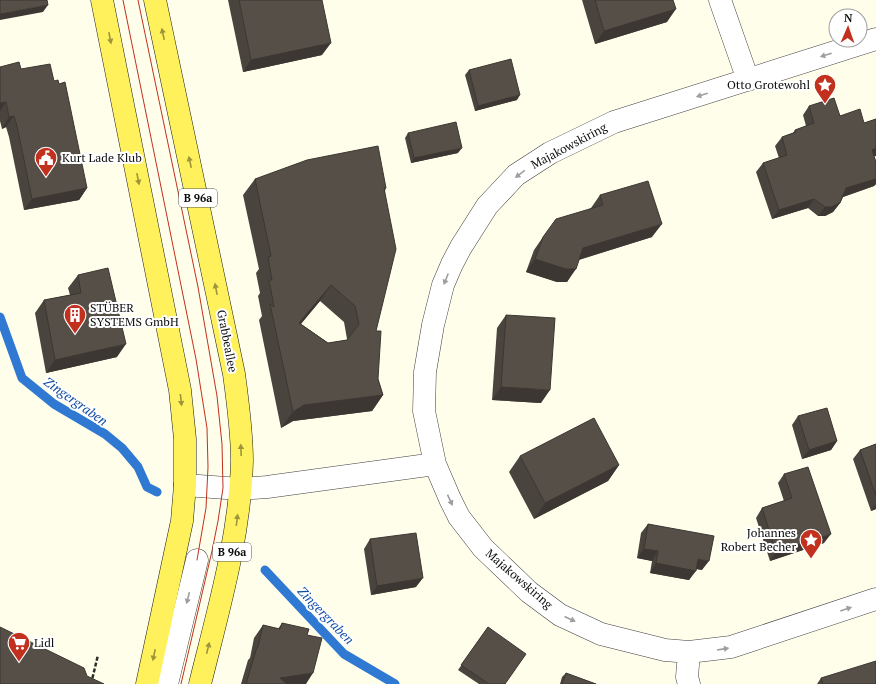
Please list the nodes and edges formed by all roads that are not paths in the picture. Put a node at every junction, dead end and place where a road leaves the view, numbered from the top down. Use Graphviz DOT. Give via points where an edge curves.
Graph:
graph roads {
  1 [pos="102,0"];
  2 [pos="155,0"];
  3 [pos="720,0"];
  4 [pos="876,39"];
  5 [pos="748,80"];
  6 [pos="435,464"];
  7 [pos="185,485"];
  8 [pos="240,489"];
  9 [pos="197,560"];
  10 [pos="876,599"];
  11 [pos="689,652"];
  12 [pos="148,684"];
  13 [pos="167,684"];
  14 [pos="200,684"];
  15 [pos="689,684"];
  1 -- 7 [label="main road, one-way" via="180,390 185,439"];
  8 -- 2 [label="main road, Grabbeallee / B 96a, one-way" via="242,460 234,374"];
  3 -- 5 [label="street"];
  4 -- 5 [label="street, Majakowskiring, one-way"];
  5 -- 6 [label="street, Majakowskiring, one-way" via="614,122 550,153 516,176 487,206 452,264 443,285 433,325 425,372 424,411"];
  6 -- 8 [label="street"];
  6 -- 11 [label="street, Majakowskiring, one-way" via="459,517 483,548 529,592 560,615 601,634 665,650"];
  7 -- 8 [label="street"];
  7 -- 12 [label="main road, one-way" via="182,521"];
  14 -- 8 [label="main road, Grabbeallee / B 96a, one-way" via="234,544"];
  9 -- 13 [label="street, one-way"];
  11 -- 10 [label="street, Majakowskiring, one-way" via="731,647"];
  11 -- 15 [label="street"];
}
